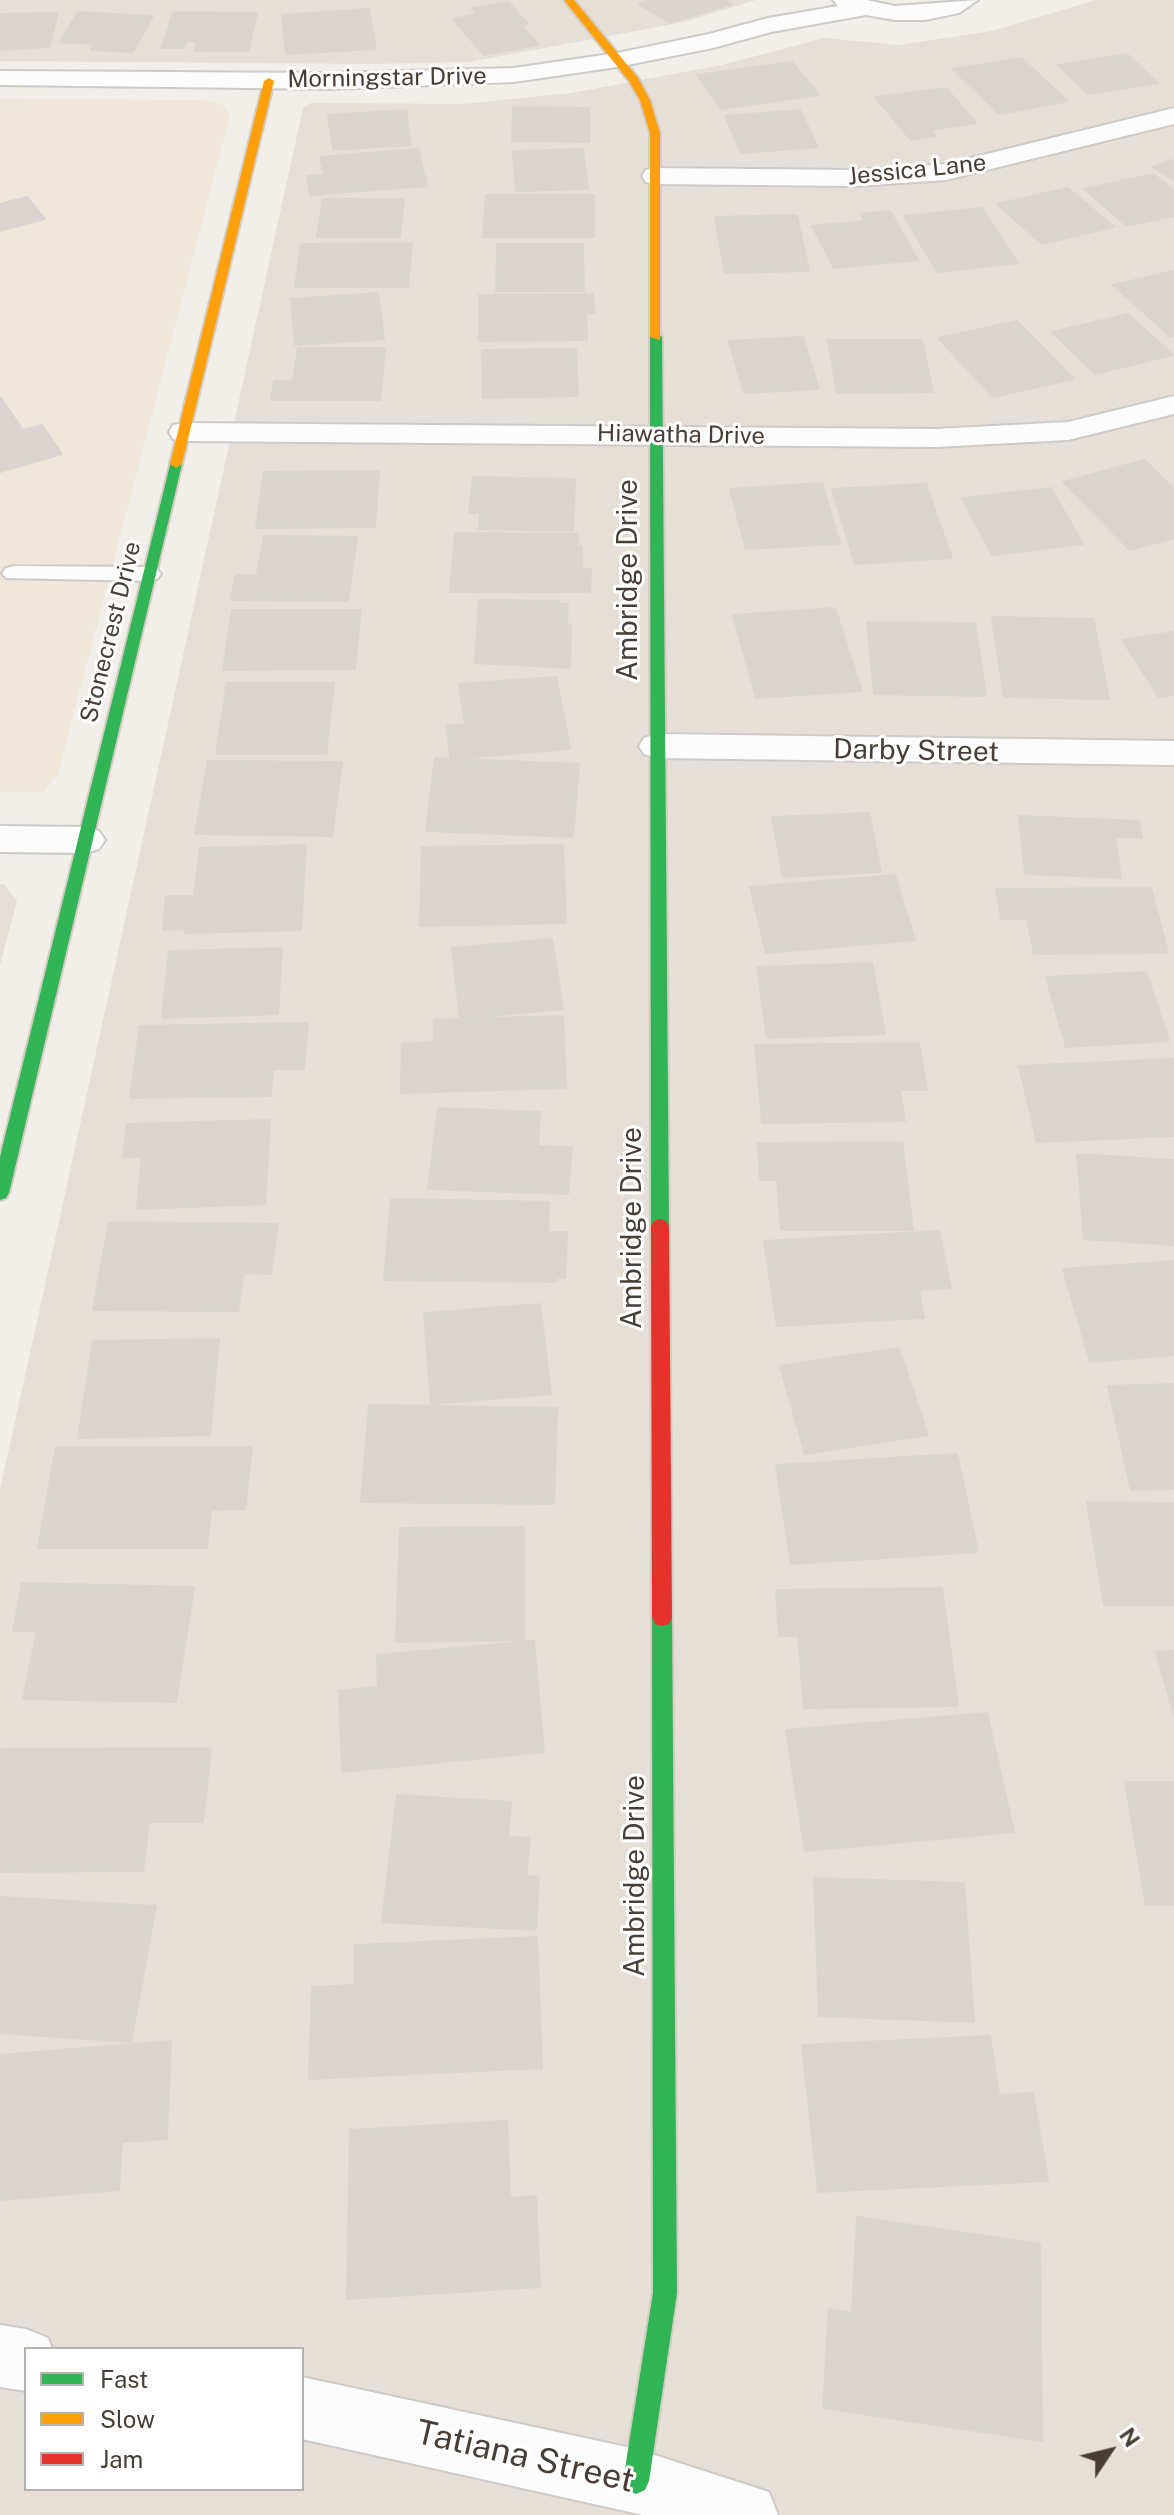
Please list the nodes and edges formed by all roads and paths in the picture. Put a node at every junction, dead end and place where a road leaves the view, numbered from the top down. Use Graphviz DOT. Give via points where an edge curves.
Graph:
graph roads {
  1 [pos="569,0"];
  2 [pos="808,0"];
  3 [pos="966,0"];
  4 [pos="855,4"];
  5 [pos="768,25"];
  6 [pos="617,60"];
  7 [pos="0,78"];
  8 [pos="269,81"];
  9 [pos="1174,116"];
  10 [pos="655,176"];
  11 [pos="1174,405"];
  12 [pos="184,432"];
  13 [pos="656,435"];
  14 [pos="14,573"];
  15 [pos="149,574"];
  16 [pos="657,746"];
  17 [pos="1174,753"];
  18 [pos="0,839"];
  19 [pos="86,840"];
  20 [pos="0,1193"];
  21 [pos="0,2356"];
  22 [pos="24,2360"];
  23 [pos="304,2408"];
  24 [pos="636,2481"];
  25 [pos="746,2515"];
  1 -- 6 [label="street, Ambridge Drive"];
  2 -- 5 [label="street, Morningstar Drive"];
  3 -- 4 [label="street, Morningstar Drive" via="925,13"];
  4 -- 5 [label="street, Morningstar Drive"];
  5 -- 6 [label="street, Morningstar Drive"];
  6 -- 8 [label="street, Morningstar Drive" via="487,77"];
  6 -- 10 [label="street, Ambridge Drive" via="645,100 655,133"];
  7 -- 8 [label="street, Morningstar Drive"];
  8 -- 12 [label="street, Stonecrest Drive"];
  9 -- 10 [label="street, Jessica Lane" via="946,172 855,178"];
  10 -- 13 [label="street, Ambridge Drive"];
  11 -- 13 [label="street, Hiawatha Drive" via="1068,431 1014,436"];
  12 -- 13 [label="street, Hiawatha Drive"];
  12 -- 15 [label="street, Stonecrest Drive"];
  13 -- 16 [label="street, Ambridge Drive"];
  14 -- 15 [label="lane"];
  15 -- 19 [label="street, Stonecrest Drive"];
  16 -- 17 [label="street, Darby Street"];
  16 -- 24 [label="street, Ambridge Drive" via="665,2293"];
  18 -- 19 [label="street"];
  19 -- 20 [label="street, Stonecrest Drive"];
  21 -- 22 [label="street"];
  23 -- 24 [label="street, Tatiana Street"];
  24 -- 25 [label="street, Tatiana Street"];
}
